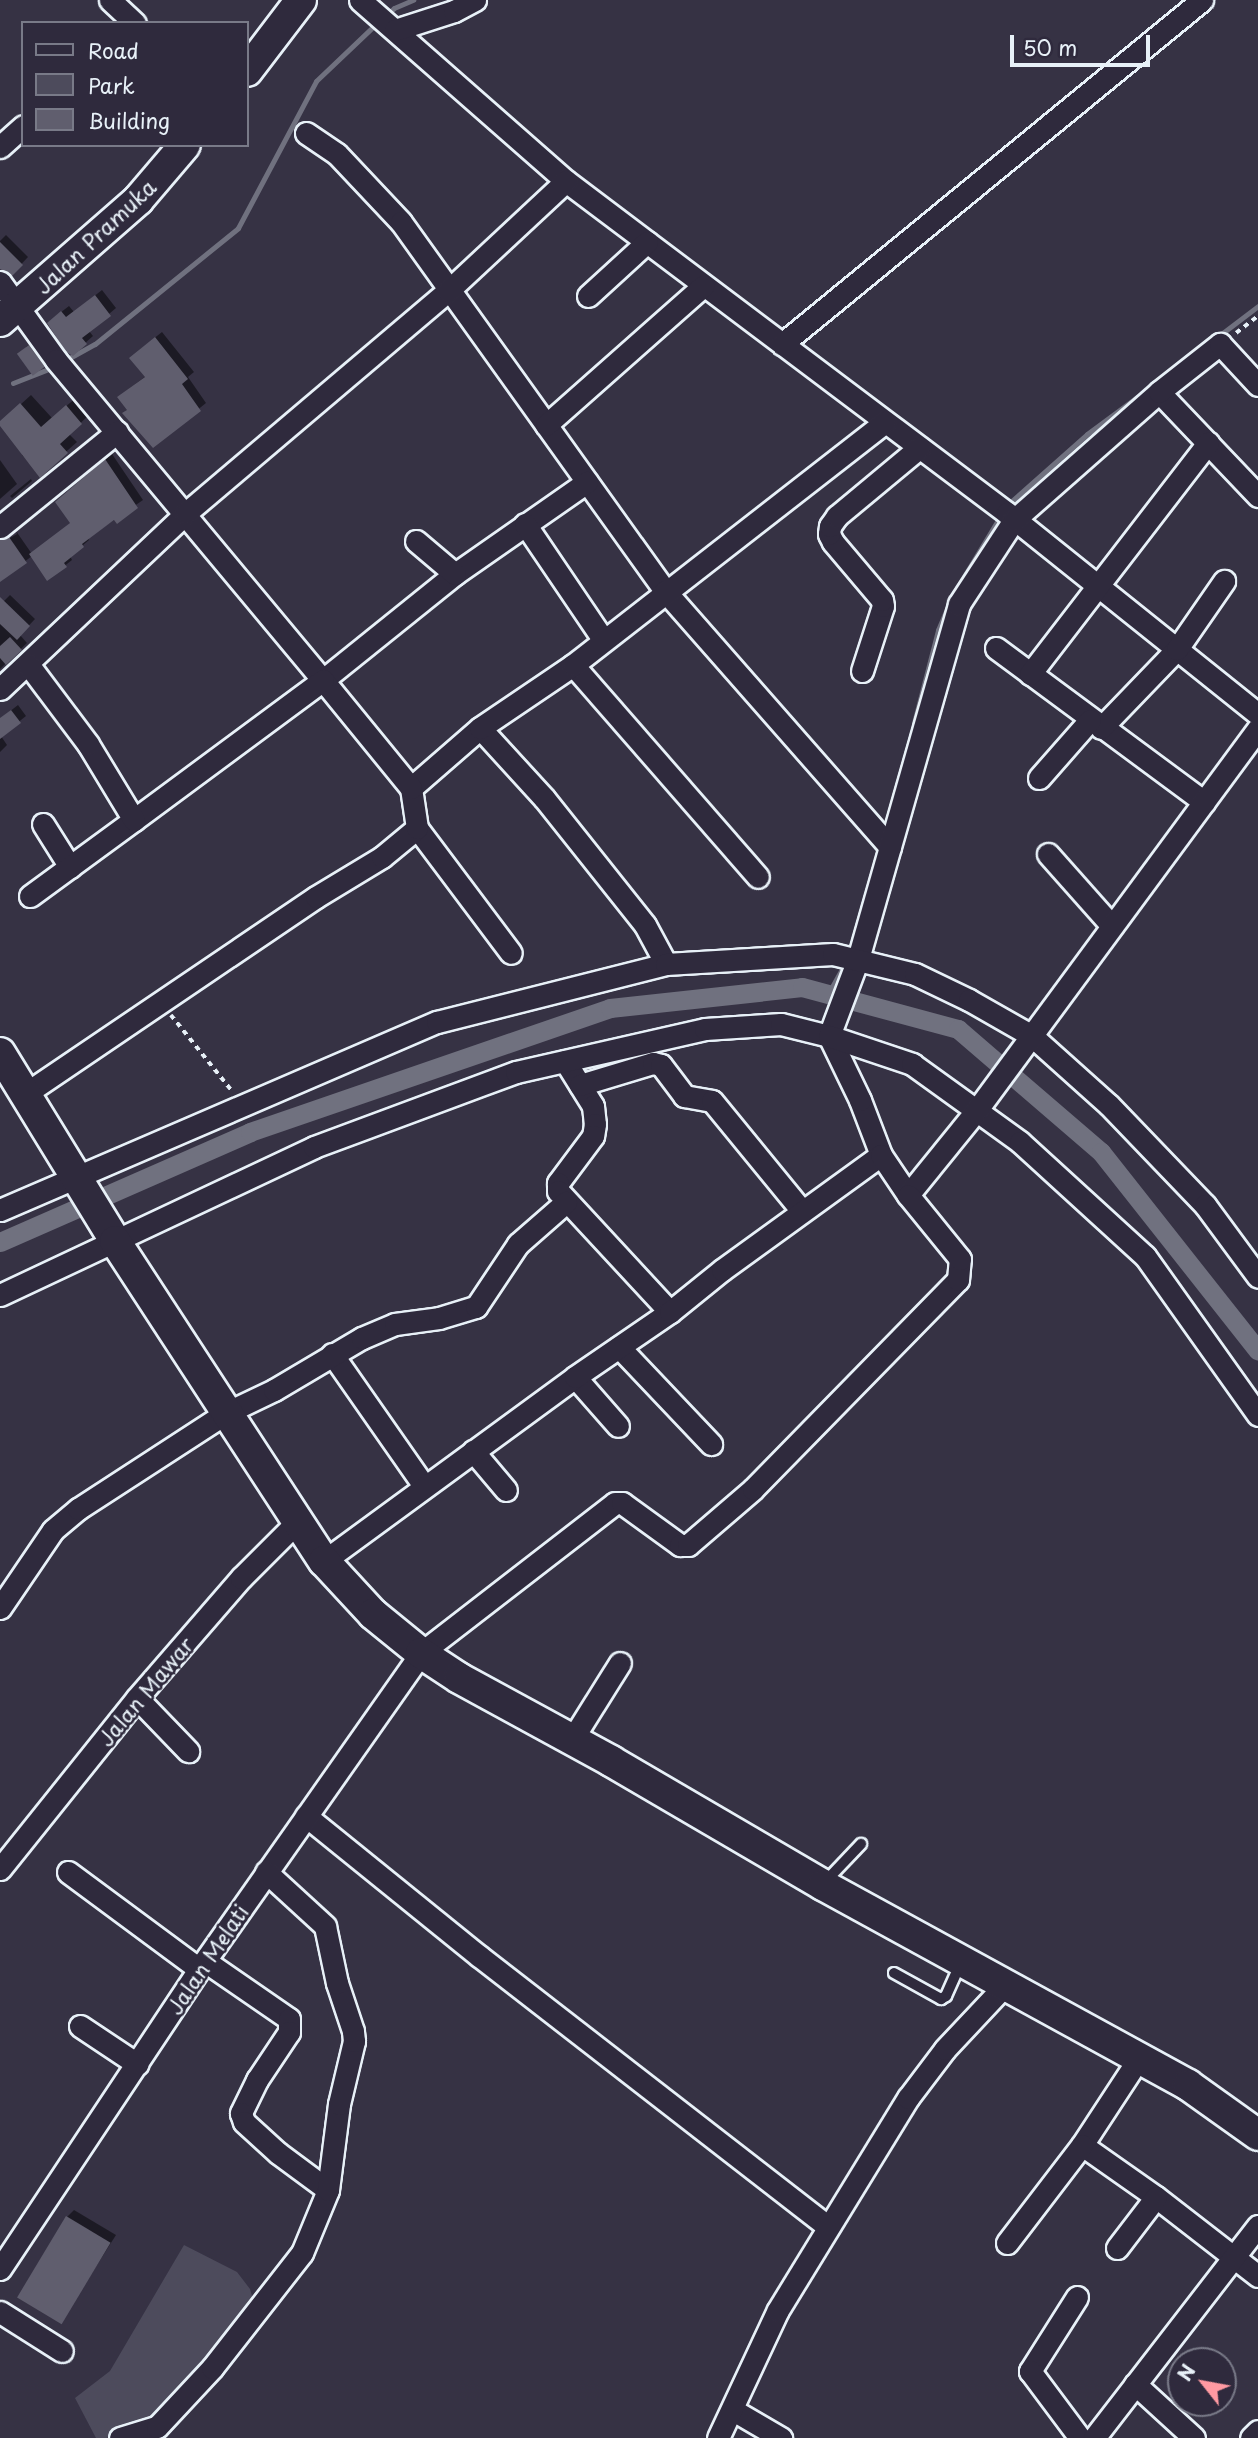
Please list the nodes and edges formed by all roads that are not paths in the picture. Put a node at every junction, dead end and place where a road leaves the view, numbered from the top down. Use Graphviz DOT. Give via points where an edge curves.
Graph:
graph roads {
  1 [pos="110,0"];
  2 [pos="301,0"];
  3 [pos="360,0"];
  4 [pos="475,0"];
  5 [pos="1202,0"];
  6 [pos="133,21"];
  7 [pos="386,23"];
  8 [pos="248,70"];
  9 [pos="21,129"];
  10 [pos="306,133"];
  11 [pos="184,147"];
  12 [pos="0,148"];
  13 [pos="566,181"];
  14 [pos="647,242"];
  15 [pos="0,282"];
  16 [pos="703,286"];
  17 [pos="448,291"];
  18 [pos="588,296"];
  19 [pos="10,313"];
  20 [pos="782,344"];
  21 [pos="1258,385"];
  22 [pos="1158,392"];
  23 [pos="885,422"];
  24 [pos="546,425"];
  25 [pos="117,432"];
  26 [pos="1208,443"];
  27 [pos="919,447"];
  28 [pos="587,481"];
  29 [pos="1258,496"];
  30 [pos="186,513"];
  31 [pos="1006,513"];
  32 [pos="525,524"];
  33 [pos="0,527"];
  34 [pos="416,541"];
  35 [pos="455,574"];
  36 [pos="1224,581"];
  37 [pos="1097,584"];
  38 [pos="665,591"];
  39 [pos="603,639"];
  40 [pos="996,648"];
  41 [pos="1177,649"];
  42 [pos="28,664"];
  43 [pos="573,665"];
  44 [pos="862,671"];
  45 [pos="1030,674"];
  46 [pos="323,680"];
  47 [pos="0,688"];
  48 [pos="1258,714"];
  49 [pos="1096,724"];
  50 [pos="480,728"];
  51 [pos="1258,729"];
  52 [pos="1039,778"];
  53 [pos="411,788"];
  54 [pos="1204,802"];
  55 [pos="134,820"];
  56 [pos="43,824"];
  57 [pos="417,828"];
  58 [pos="890,847"];
  59 [pos="1048,854"];
  60 [pos="70,867"];
  61 [pos="758,877"];
  62 [pos="30,896"];
  63 [pos="1112,926"];
  64 [pos="511,953"];
  65 [pos="856,962"];
  66 [pos="666,964"];
  67 [pos="830,1034"];
  68 [pos="1029,1040"];
  69 [pos="0,1053"];
  70 [pos="565,1061"];
  71 [pos="580,1085"];
  72 [pos="24,1094"];
  73 [pos="980,1105"];
  74 [pos="881,1155"];
  75 [pos="81,1185"];
  76 [pos="908,1195"];
  77 [pos="566,1202"];
  78 [pos="0,1210"];
  79 [pos="802,1211"];
  80 [pos="112,1237"];
  81 [pos="1258,1277"];
  82 [pos="0,1295"];
  83 [pos="670,1312"];
  84 [pos="619,1347"];
  85 [pos="332,1354"];
  86 [pos="575,1377"];
  87 [pos="226,1413"];
  88 [pos="1258,1415"];
  89 [pos="618,1426"];
  90 [pos="711,1444"];
  91 [pos="472,1451"];
  92 [pos="424,1486"];
  93 [pos="506,1490"];
  94 [pos="298,1521"];
  95 [pos="324,1561"];
  96 [pos="0,1608"];
  97 [pos="421,1653"];
  98 [pos="620,1663"];
  99 [pos="137,1698"];
  100 [pos="571,1741"];
  101 [pos="188,1751"];
  102 [pos="306,1816"];
  103 [pos="861,1844"];
  104 [pos="0,1869"];
  105 [pos="68,1872"];
  106 [pos="266,1872"];
  107 [pos="823,1885"];
  108 [pos="962,1961"];
  109 [pos="202,1965"];
  110 [pos="894,1973"];
  111 [pos="1005,1985"];
  112 [pos="80,2026"];
  113 [pos="1139,2058"];
  114 [pos="137,2064"];
  115 [pos="1258,2135"];
  116 [pos="1082,2145"];
  117 [pos="328,2190"];
  118 [pos="1156,2197"];
  119 [pos="1258,2225"];
  120 [pos="828,2227"];
  121 [pos="1007,2243"];
  122 [pos="1117,2248"];
  123 [pos="1233,2255"];
  124 [pos="0,2269"];
  125 [pos="1258,2276"];
  126 [pos="1077,2297"];
  127 [pos="0,2312"];
  128 [pos="62,2351"];
  129 [pos="1135,2384"];
  130 [pos="733,2410"];
  131 [pos="1258,2431"];
  132 [pos="120,2438"];
  133 [pos="718,2438"];
  134 [pos="781,2438"];
  135 [pos="1080,2438"];
  136 [pos="1094,2438"];
  137 [pos="1194,2438"];
  138 [pos="1251,2438"];
  1 -- 6 [label="street"];
  2 -- 8 [label="main road"];
  3 -- 7 [label="street"];
  4 -- 7 [label="street" via="454,11"];
  5 -- 20 [label="street"];
  7 -- 13 [label="street"];
  9 -- 12 [label="street"];
  10 -- 17 [label="street" via="337,154 388,206"];
  11 -- 19 [label="main road, Jalan Pramuka" via="138,200"];
  13 -- 14 [label="street"];
  13 -- 17 [label="street"];
  14 -- 16 [label="street"];
  14 -- 18 [label="street"];
  15 -- 19 [label="street"];
  16 -- 20 [label="street"];
  16 -- 24 [label="street"];
  17 -- 24 [label="street"];
  17 -- 30 [label="street"];
  19 -- 25 [label="street"];
  20 -- 23 [label="street"];
  21 -- 22 [label="street" via="1220,344"];
  22 -- 26 [label="street"];
  22 -- 31 [label="street"];
  23 -- 27 [label="street"];
  23 -- 38 [label="street"];
  24 -- 28 [label="street"];
  25 -- 30 [label="street"];
  25 -- 33 [label="street"];
  26 -- 29 [label="street"];
  26 -- 37 [label="street"];
  27 -- 31 [label="street"];
  27 -- 44 [label="street" via="830,526 833,542 882,600"];
  28 -- 32 [label="street"];
  28 -- 38 [label="street"];
  30 -- 42 [label="street"];
  30 -- 46 [label="street"];
  31 -- 37 [label="street"];
  31 -- 58 [label="street" via="953,619"];
  32 -- 35 [label="street"];
  32 -- 39 [label="street"];
  34 -- 35 [label="street"];
  35 -- 46 [label="street"];
  36 -- 41 [label="street"];
  37 -- 41 [label="street"];
  37 -- 45 [label="street"];
  38 -- 39 [label="street"];
  38 -- 58 [label="street"];
  39 -- 43 [label="street"];
  40 -- 45 [label="street"];
  41 -- 48 [label="street"];
  41 -- 49 [label="street"];
  42 -- 47 [label="street"];
  42 -- 55 [label="street" via="88,744"];
  43 -- 50 [label="street"];
  43 -- 61 [label="street"];
  45 -- 49 [label="street"];
  46 -- 53 [label="street"];
  46 -- 55 [label="street"];
  49 -- 52 [label="street"];
  49 -- 54 [label="street"];
  50 -- 53 [label="street"];
  50 -- 66 [label="street" via="544,797 645,925"];
  51 -- 54 [label="street"];
  53 -- 57 [label="street"];
  54 -- 63 [label="street"];
  55 -- 60 [label="street"];
  56 -- 60 [label="street"];
  57 -- 64 [label="street"];
  57 -- 72 [label="street" via="382,857"];
  58 -- 65 [label="street"];
  59 -- 63 [label="street"];
  60 -- 62 [label="street"];
  63 -- 68 [label="street"];
  65 -- 66 [label="street" via="833,954"];
  65 -- 67 [label="street"];
  65 -- 68 [label="street" via="915,974 969,1000"];
  66 -- 75 [label="street" via="437,1022"];
  67 -- 70 [label="street" via="781,1024 705,1029"];
  67 -- 73 [label="street" via="912,1065"];
  67 -- 74 [label="street"];
  68 -- 73 [label="street"];
  68 -- 81 [label="street" via="1109,1105 1205,1205"];
  69 -- 72 [label="main road"];
  70 -- 71 [label="street"];
  70 -- 80 [label="street" via="516,1072 314,1147"];
  71 -- 77 [label="street" via="593,1106 596,1124 593,1136 558,1183"];
  71 -- 79 [label="street" via="653,1063 662,1065 684,1096 712,1101"];
  72 -- 75 [label="main road"];
  73 -- 76 [label="street"];
  73 -- 88 [label="street" via="1145,1256"];
  74 -- 76 [label="street"];
  74 -- 79 [label="street"];
  75 -- 78 [label="street"];
  75 -- 80 [label="main road"];
  76 -- 97 [label="street, Jalan Melati" via="960,1259 958,1280 753,1489 683,1546 622,1503 615,1503"];
  77 -- 83 [label="street"];
  77 -- 85 [label="street" via="518,1244 475,1307 395,1324"];
  79 -- 83 [label="street"];
  80 -- 82 [label="street"];
  80 -- 87 [label="main road"];
  83 -- 84 [label="street"];
  84 -- 86 [label="street"];
  84 -- 90 [label="street"];
  85 -- 87 [label="street"];
  85 -- 92 [label="street"];
  86 -- 89 [label="street"];
  86 -- 91 [label="street"];
  87 -- 94 [label="main road"];
  87 -- 96 [label="street" via="53,1530"];
  91 -- 92 [label="street"];
  91 -- 93 [label="street"];
  92 -- 95 [label="street"];
  94 -- 95 [label="main road"];
  94 -- 99 [label="street, Jalan Mawar" via="241,1578"];
  95 -- 97 [label="main road" via="373,1614"];
  97 -- 100 [label="main road"];
  97 -- 102 [label="street, Jalan Melati"];
  98 -- 100 [label="street"];
  99 -- 101 [label="street"];
  99 -- 104 [label="street, Jalan Mawar"];
  100 -- 107 [label="main road"];
  102 -- 106 [label="street, Jalan Melati"];
  102 -- 120 [label="street"];
  103 -- 107 [label="lane"];
  105 -- 109 [label="street"];
  106 -- 109 [label="street, Jalan Melati"];
  106 -- 117 [label="street" via="325,1926 353,2031"];
  107 -- 108 [label="main road"];
  108 -- 110 [label="lane" via="941,1999"];
  108 -- 111 [label="main road"];
  109 -- 114 [label="street, Jalan Melati"];
  109 -- 117 [label="street" via="289,2019 289,2032 241,2113 244,2122 278,2153"];
  111 -- 113 [label="main road"];
  111 -- 120 [label="street" via="945,2049 908,2098"];
  112 -- 114 [label="street"];
  113 -- 115 [label="main road" via="1188,2085"];
  113 -- 116 [label="street"];
  114 -- 124 [label="street, Jalan Melati"];
  116 -- 118 [label="street"];
  116 -- 121 [label="street"];
  117 -- 132 [label="street" via="302,2253 212,2368 157,2427"];
  118 -- 122 [label="street"];
  118 -- 123 [label="street"];
  119 -- 123 [label="street"];
  120 -- 130 [label="street" via="778,2310"];
  123 -- 125 [label="street"];
  123 -- 129 [label="street"];
  126 -- 135 [label="street" via="1030,2371"];
  127 -- 128 [label="street"];
  129 -- 136 [label="street"];
  129 -- 137 [label="street"];
  130 -- 133 [label="street"];
  130 -- 134 [label="street"];
  131 -- 138 [label="street"];
}
